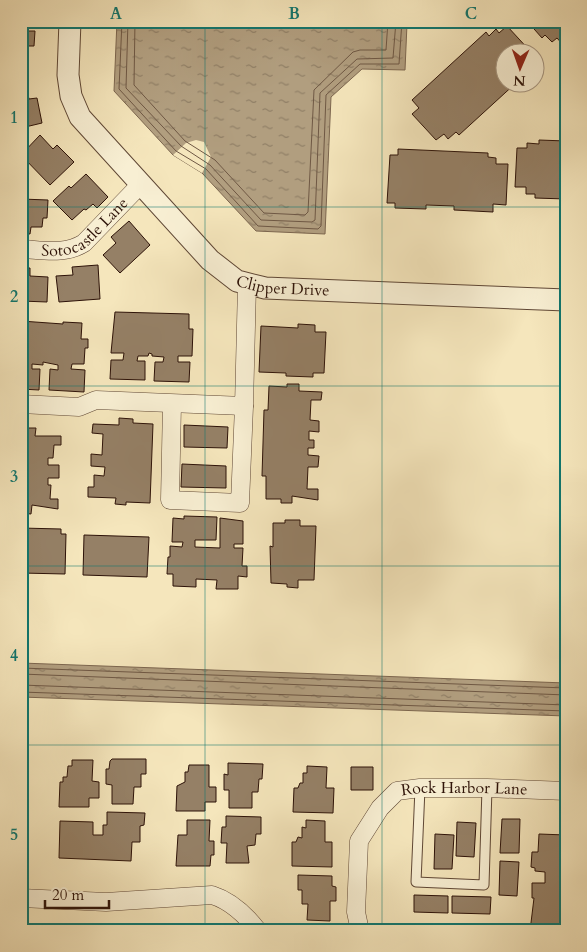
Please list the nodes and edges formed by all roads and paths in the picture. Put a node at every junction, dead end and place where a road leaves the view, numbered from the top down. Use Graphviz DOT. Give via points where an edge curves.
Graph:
graph roads {
  1 [pos="70,21"];
  2 [pos="140,185"];
  3 [pos="21,249"];
  4 [pos="247,285"];
  5 [pos="566,300"];
  6 [pos="21,404"];
  7 [pos="172,404"];
  8 [pos="244,406"];
  9 [pos="420,788"];
  10 [pos="487,788"];
  11 [pos="566,792"];
  12 [pos="21,898"];
  13 [pos="258,931"];
  14 [pos="360,931"];
  1 -- 2 [label="street, Clipper Drive" via="70,96 80,117"];
  2 -- 3 [label="street, Sotocastle Lane" via="84,243 74,249"];
  2 -- 4 [label="street, Clipper Drive" via="210,260 223,272"];
  4 -- 5 [label="street, Clipper Drive" via="274,289"];
  4 -- 8 [label="street"];
  6 -- 7 [label="street" via="79,407 96,400"];
  7 -- 8 [label="street"];
  7 -- 8 [label="street" via="170,500 240,503"];
  9 -- 10 [label="street, Rock Harbor Lane"];
  9 -- 10 [label="lane" via="416,882 484,885"];
  9 -- 14 [label="street, Rock Harbor Lane" via="397,791 380,808 359,841 356,912"];
  10 -- 11 [label="street, Rock Harbor Lane"];
  12 -- 13 [label="street" via="106,902 212,895 236,908"];
}
